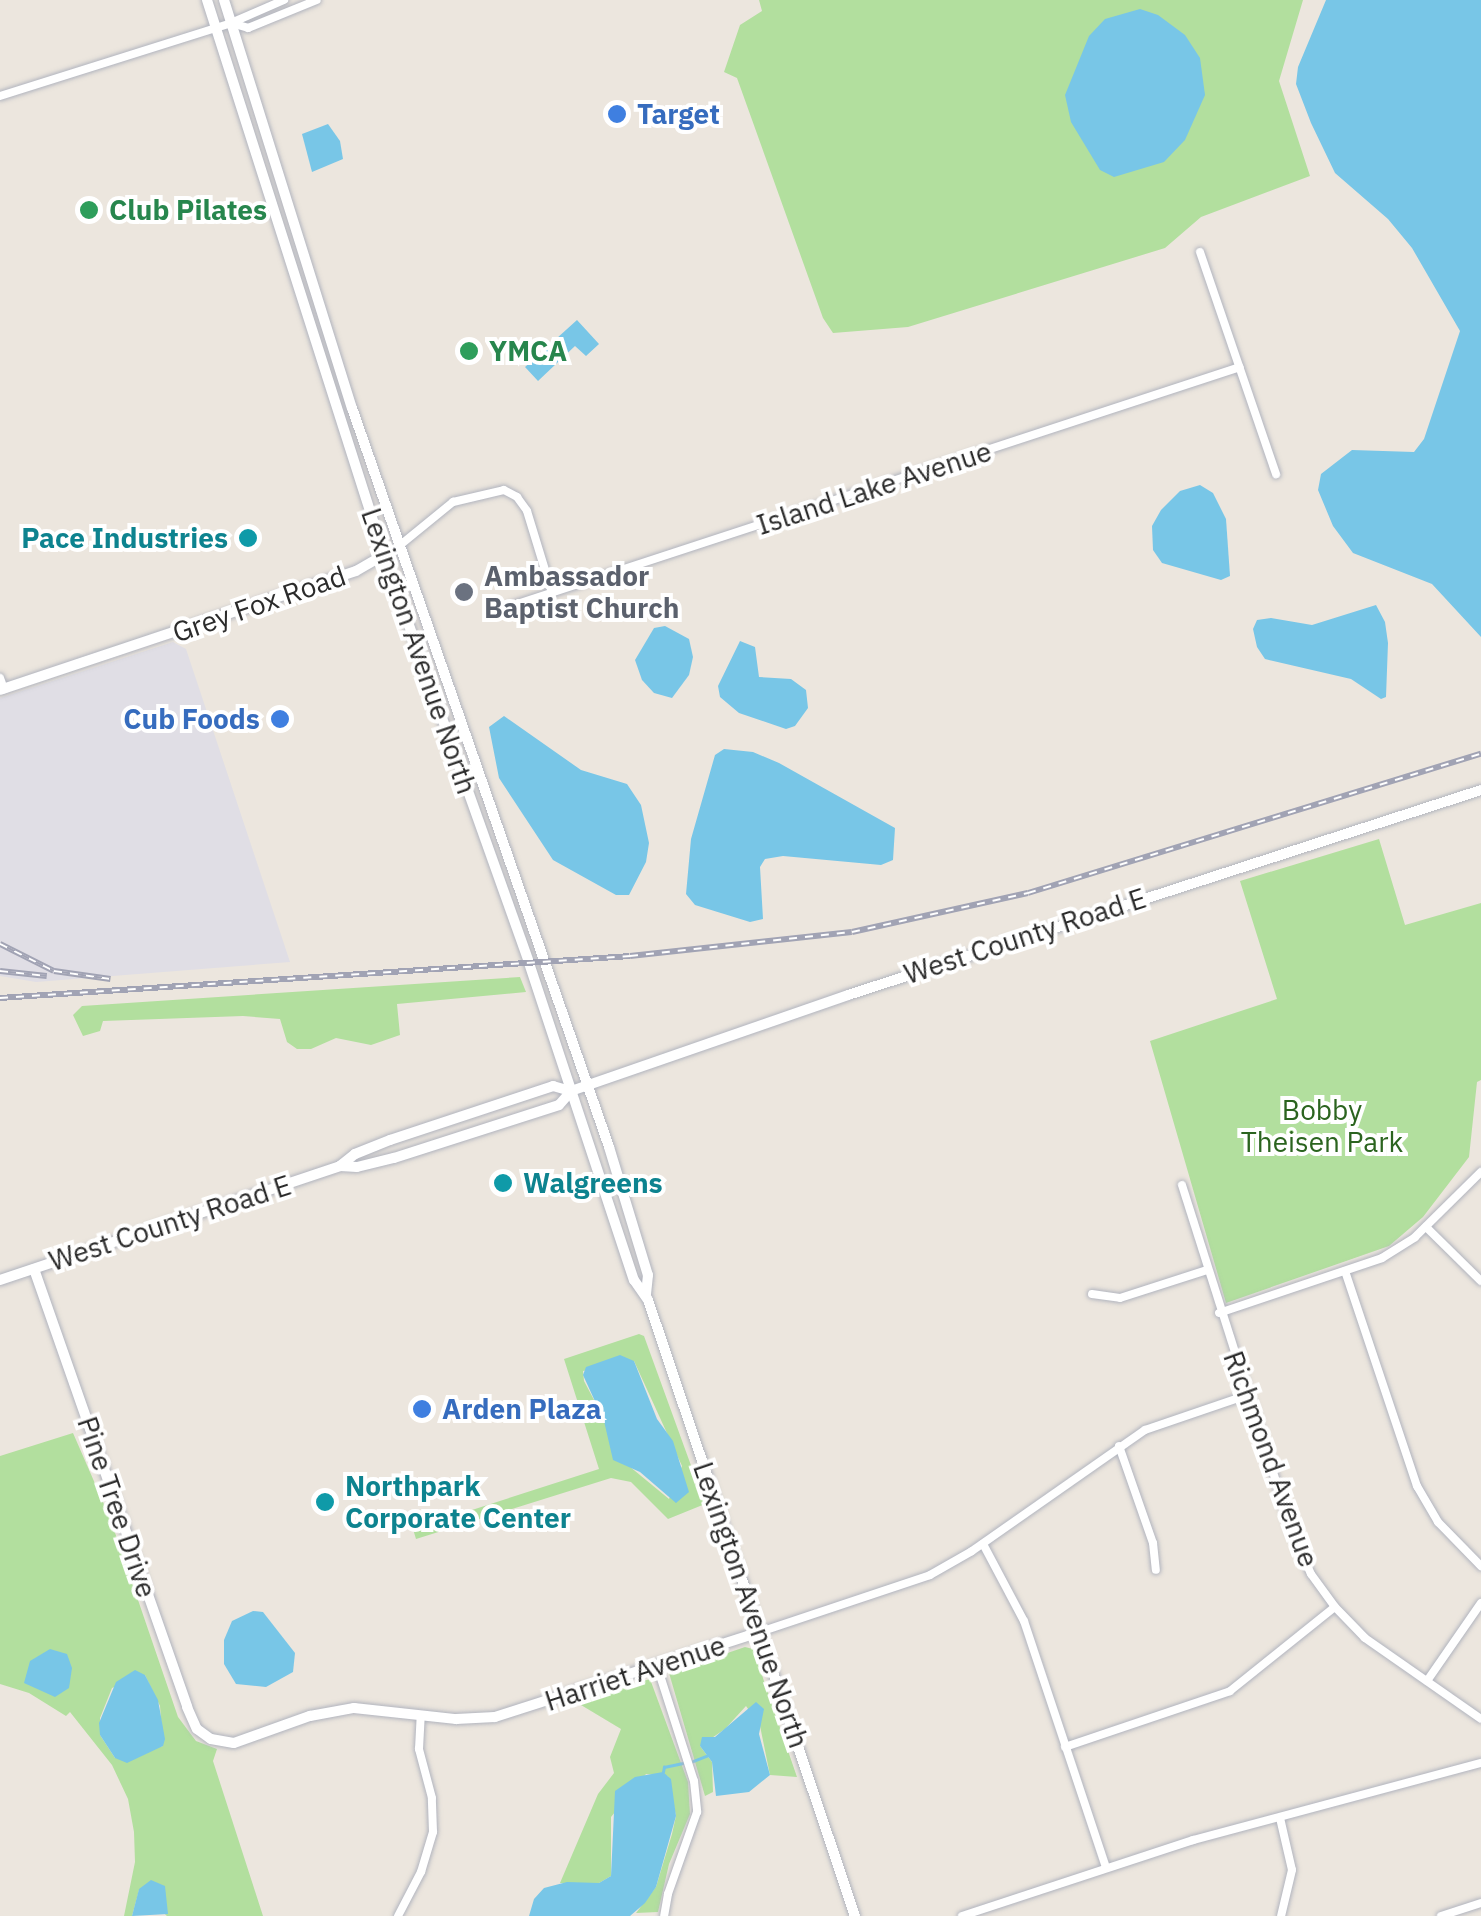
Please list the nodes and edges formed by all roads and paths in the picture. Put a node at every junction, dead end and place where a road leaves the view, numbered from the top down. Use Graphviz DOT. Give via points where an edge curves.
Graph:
graph roads {
  1 [pos="207,0"];
  2 [pos="224,0"];
  3 [pos="284,0"];
  4 [pos="317,0"];
  5 [pos="231,23"];
  6 [pos="216,27"];
  7 [pos="0,96"];
  8 [pos="1200,252"];
  9 [pos="1240,367"];
  10 [pos="1276,474"];
  11 [pos="399,546"];
  12 [pos="384,555"];
  13 [pos="552,593"];
  14 [pos="508,607"];
  15 [pos="1,686"];
  16 [pos="1481,790"];
  17 [pos="588,1086"];
  18 [pos="571,1091"];
  19 [pos="340,1166"];
  20 [pos="1481,1172"];
  21 [pos="1182,1186"];
  22 [pos="1426,1227"];
  23 [pos="34,1269"];
  24 [pos="1206,1270"];
  25 [pos="1344,1271"];
  26 [pos="0,1280"];
  27 [pos="1481,1281"];
  28 [pos="1092,1294"];
  29 [pos="646,1295"];
  30 [pos="1220,1313"];
  31 [pos="1247,1396"];
  32 [pos="1119,1446"];
  33 [pos="983,1544"];
  34 [pos="1481,1566"];
  35 [pos="1156,1570"];
  36 [pos="1481,1603"];
  37 [pos="1335,1608"];
  38 [pos="760,1632"];
  39 [pos="658,1666"];
  40 [pos="1427,1681"];
  41 [pos="421,1715"];
  42 [pos="1481,1719"];
  43 [pos="210,1739"];
  44 [pos="1065,1747"];
  45 [pos="1481,1764"];
  46 [pos="1280,1818"];
  47 [pos="1106,1868"];
  48 [pos="1481,1903"];
  49 [pos="398,1916"];
  50 [pos="664,1916"];
  51 [pos="855,1916"];
  52 [pos="962,1916"];
  53 [pos="1281,1916"];
  54 [pos="1441,1916"];
  1 -- 6 [label="main road, Lexington Avenue North"];
  2 -- 5 [label="main road, Lexington Avenue North"];
  3 -- 5 [label="street"];
  4 -- 5 [label="street" via="248,28"];
  5 -- 6 [label="street"];
  5 -- 11 [label="main road, Lexington Avenue North"];
  6 -- 7 [label="street"];
  6 -- 12 [label="main road, Lexington Avenue North"];
  8 -- 9 [label="street"];
  9 -- 10 [label="street"];
  9 -- 13 [label="street, Island Lake Avenue"];
  11 -- 12 [label="main road, Grey Fox Road"];
  11 -- 13 [label="street, Grey Fox Road" via="453,502 504,490 527,510"];
  11 -- 17 [label="main road, Lexington Avenue North"];
  12 -- 15 [label="main road, Grey Fox Road" via="327,581"];
  12 -- 18 [label="main road, Lexington Avenue North"];
  13 -- 14 [label="street, Island Lake Avenue"];
  16 -- 17 [label="main road, West County Road E" via="968,954"];
  17 -- 18 [label="main road, West County Road E"];
  17 -- 29 [label="main road, Lexington Avenue North" via="648,1275"];
  18 -- 19 [label="main road, West County Road E" via="559,1105 394,1158"];
  18 -- 19 [label="main road, West County Road E" via="553,1086 390,1140"];
  18 -- 29 [label="main road, Lexington Avenue North" via="634,1280"];
  19 -- 23 [label="main road, West County Road E"];
  20 -- 22 [label="street"];
  21 -- 24 [label="street, Richmond Avenue"];
  22 -- 25 [label="street" via="1382,1258"];
  22 -- 27 [label="street"];
  23 -- 26 [label="main road, West County Road E"];
  23 -- 43 [label="main road, Pine Tree Drive" via="187,1707"];
  24 -- 28 [label="street" via="1120,1298"];
  24 -- 30 [label="street, Richmond Avenue"];
  25 -- 30 [label="street"];
  25 -- 34 [label="street" via="1417,1486 1438,1522"];
  29 -- 38 [label="main road, Lexington Avenue North"];
  30 -- 31 [label="street, Richmond Avenue"];
  31 -- 32 [label="street, Harriet Avenue" via="1160,1423"];
  31 -- 37 [label="street, Richmond Avenue" via="1300,1552"];
  32 -- 33 [label="street, Harriet Avenue"];
  32 -- 35 [label="street"];
  33 -- 38 [label="street, Harriet Avenue" via="908,1584"];
  33 -- 44 [label="street" via="1015,1599"];
  36 -- 40 [label="street"];
  37 -- 40 [label="street, Richmond Avenue"];
  37 -- 44 [label="street" via="1230,1691"];
  38 -- 39 [label="main road, Harriet Avenue"];
  38 -- 51 [label="main road, Lexington Avenue North"];
  39 -- 41 [label="main road, Harriet Avenue" via="495,1717"];
  39 -- 50 [label="street" via="698,1812"];
  40 -- 42 [label="street, Richmond Avenue"];
  41 -- 43 [label="main road, Harriet Avenue" via="354,1708 234,1742"];
  41 -- 49 [label="street" via="419,1749 433,1832"];
  44 -- 47 [label="street"];
  45 -- 46 [label="street"];
  46 -- 47 [label="street"];
  46 -- 53 [label="street" via="1292,1870"];
  47 -- 52 [label="street"];
  48 -- 54 [label="street"];
}
